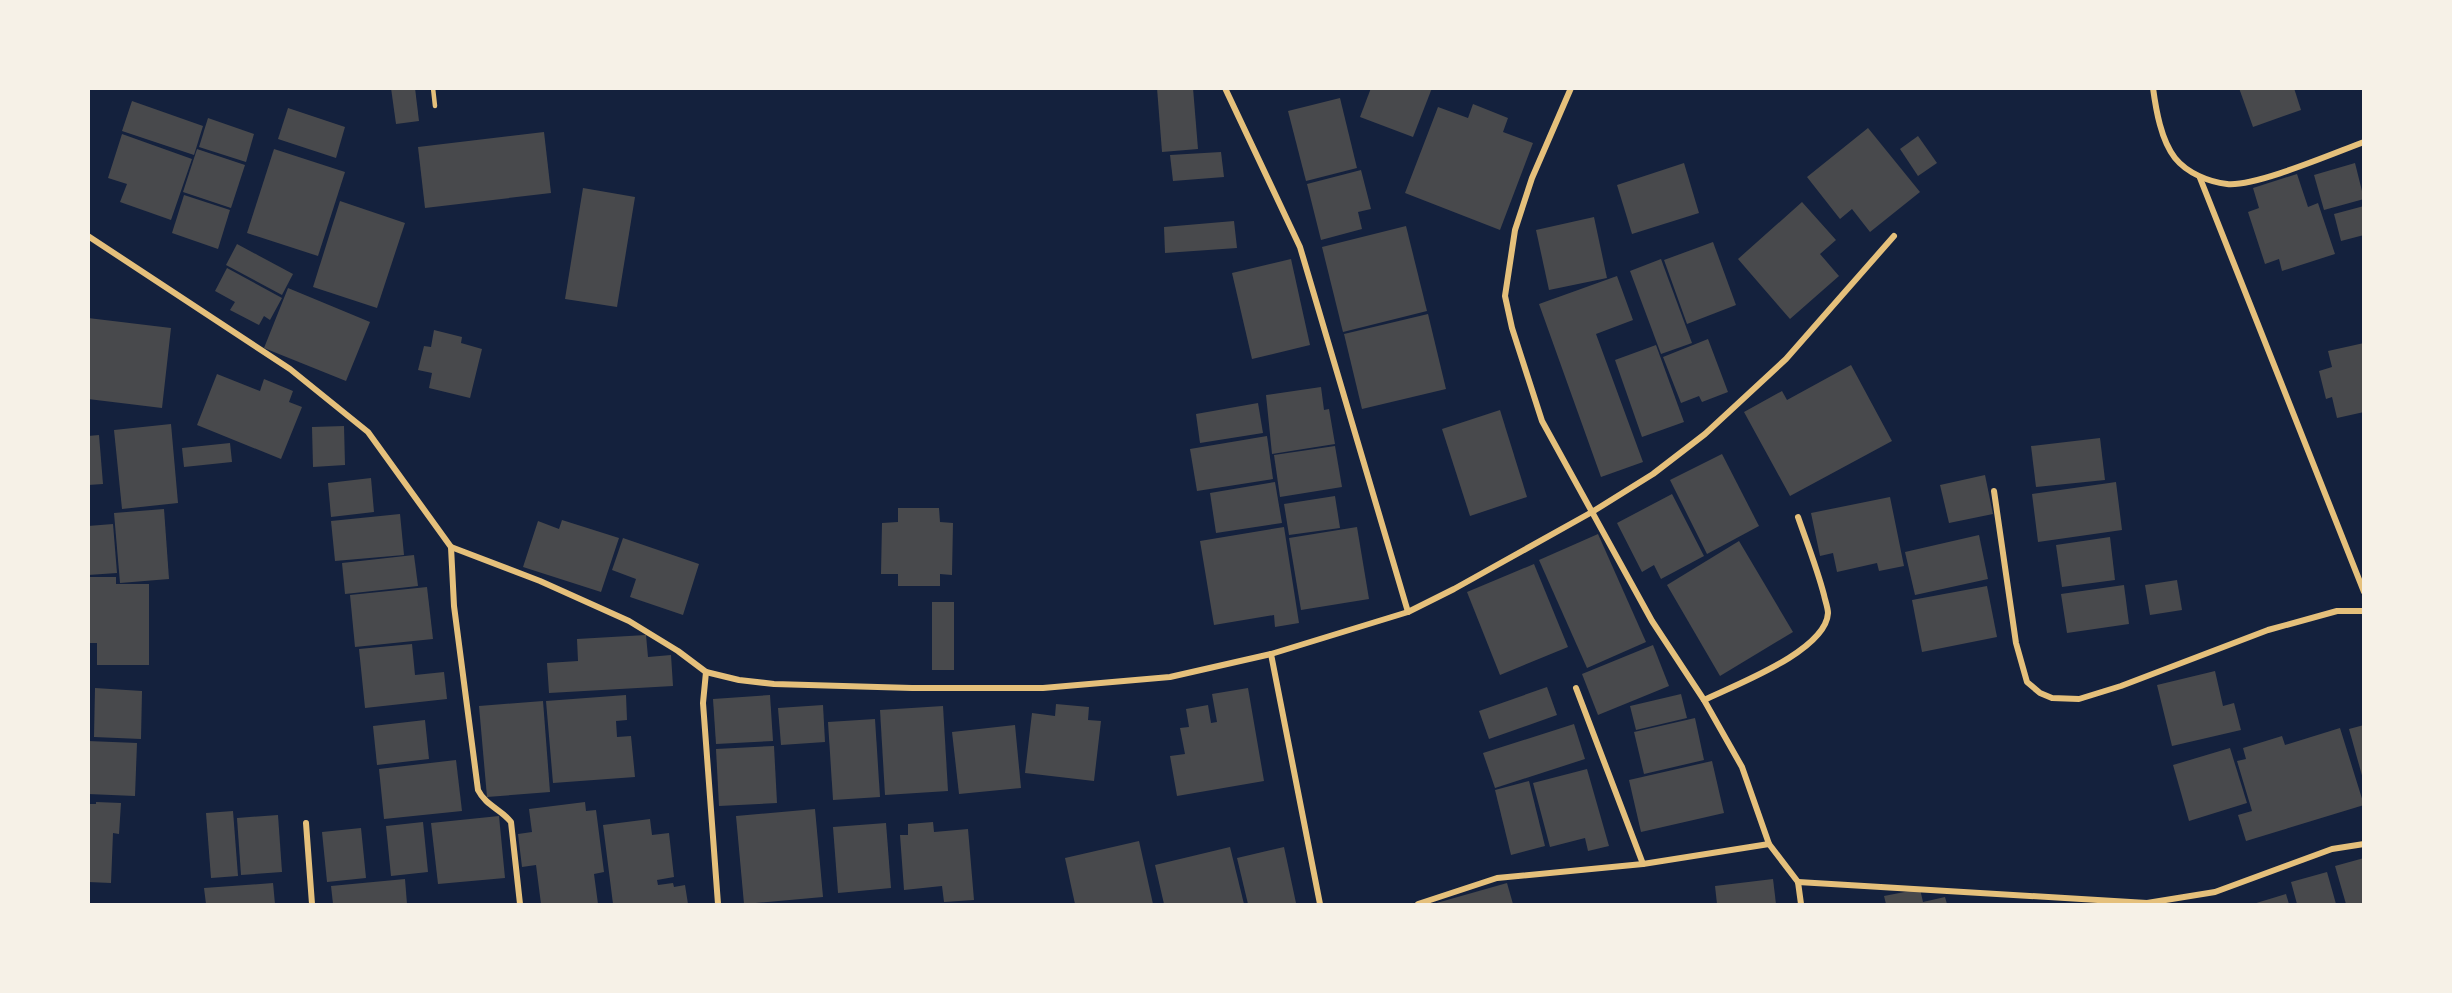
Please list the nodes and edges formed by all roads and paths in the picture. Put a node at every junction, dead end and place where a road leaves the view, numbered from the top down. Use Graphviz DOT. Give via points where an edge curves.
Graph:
graph roads {
  1 [pos="432,88"];
  2 [pos="1225,88"];
  3 [pos="1571,88"];
  4 [pos="2153,88"];
  5 [pos="435,106"];
  6 [pos="2364,142"];
  7 [pos="2200,178"];
  8 [pos="88,236"];
  9 [pos="1894,236"];
  10 [pos="1995,491"];
  11 [pos="1592,512"];
  12 [pos="1798,517"];
  13 [pos="451,548"];
  14 [pos="2364,592"];
  15 [pos="2364,611"];
  16 [pos="1408,612"];
  17 [pos="1271,654"];
  18 [pos="706,672"];
  19 [pos="1576,688"];
  20 [pos="1704,700"];
  21 [pos="306,823"];
  22 [pos="1769,844"];
  23 [pos="2364,844"];
  24 [pos="1642,864"];
  25 [pos="1798,882"];
  26 [pos="312,904"];
  27 [pos="520,904"];
  28 [pos="718,904"];
  29 [pos="1320,904"];
  30 [pos="1418,904"];
  31 [pos="1801,904"];
  32 [pos="2147,904"];
  1 -- 5 [label="lane"];
  2 -- 16 [label="street" via="1300,247"];
  3 -- 11 [label="street" via="1515,230 1505,296 1542,421"];
  4 -- 7 [label="street" via="2158,122 2175,158"];
  6 -- 7 [label="street" via="2260,179 2229,184"];
  7 -- 14 [label="street"];
  8 -- 13 [label="street" via="290,369 368,432"];
  9 -- 11 [label="street" via="1786,359 1747,395 1653,474"];
  10 -- 15 [label="street" via="2016,643 2027,682 2052,698 2079,699 2268,630 2337,611"];
  11 -- 16 [label="street"];
  11 -- 20 [label="street" via="1652,621"];
  12 -- 20 [label="street" via="1828,613 1822,630 1812,644"];
  13 -- 18 [label="street" via="540,581 629,621"];
  13 -- 27 [label="street" via="454,606 478,790 483,800 511,822"];
  16 -- 17 [label="street"];
  17 -- 18 [label="street" via="1170,676 1043,688 774,684"];
  17 -- 29 [label="street"];
  18 -- 28 [label="street" via="703,703"];
  19 -- 24 [label="street"];
  20 -- 22 [label="street" via="1742,767"];
  21 -- 26 [label="street"];
  22 -- 24 [label="street"];
  22 -- 25 [label="street"];
  23 -- 32 [label="street" via="2332,849 2215,892"];
  24 -- 30 [label="street" via="1497,879"];
  25 -- 31 [label="street"];
  25 -- 32 [label="street"];
}
